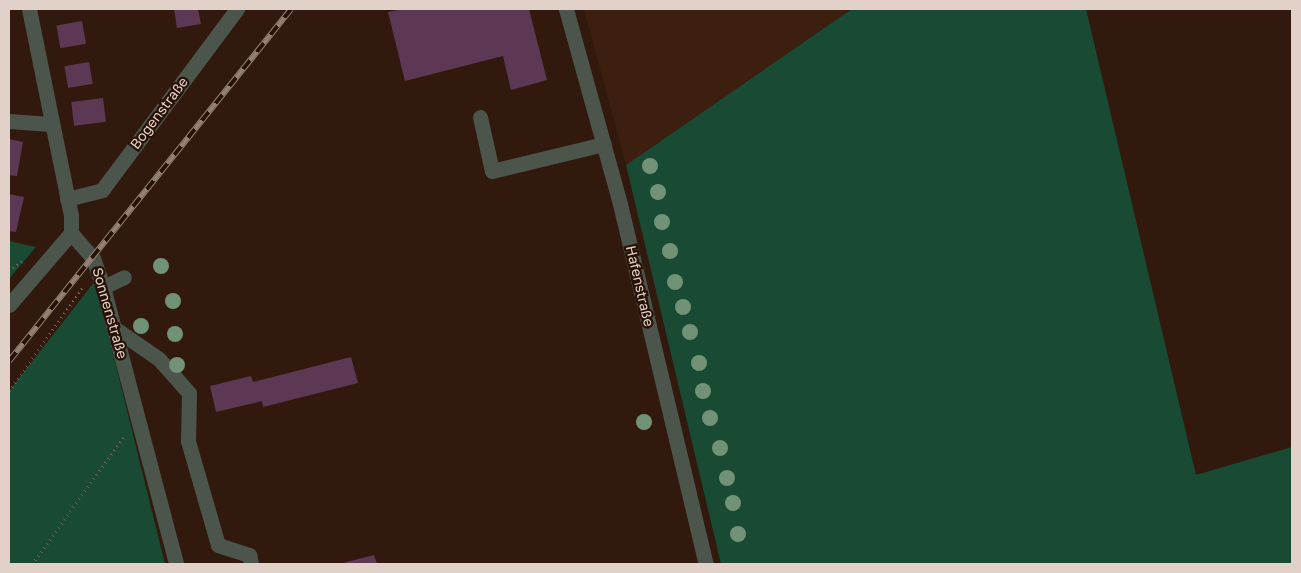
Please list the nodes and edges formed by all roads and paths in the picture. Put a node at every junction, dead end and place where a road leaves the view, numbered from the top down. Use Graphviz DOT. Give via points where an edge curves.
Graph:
graph roads {
  1 [pos="29,9"];
  2 [pos="566,9"];
  3 [pos="230,12"];
  4 [pos="480,117"];
  5 [pos="9,121"];
  6 [pos="50,124"];
  7 [pos="604,144"];
  8 [pos="67,199"];
  9 [pos="71,233"];
  10 [pos="21,262"];
  11 [pos="97,268"];
  12 [pos="9,271"];
  13 [pos="124,277"];
  14 [pos="103,287"];
  15 [pos="9,305"];
  16 [pos="117,330"];
  17 [pos="9,390"];
  18 [pos="137,420"];
  19 [pos="32,564"];
  20 [pos="176,564"];
  21 [pos="251,564"];
  22 [pos="706,564"];
  1 -- 6 [label="street, Sonnenstraße"];
  2 -- 7 [label="street, Hafenstraße"];
  3 -- 8 [label="street, Bogenstraße" via="102,190"];
  4 -- 7 [label="street" via="492,171"];
  5 -- 6 [label="street"];
  6 -- 8 [label="street, Sonnenstraße"];
  7 -- 22 [label="street, Hafenstraße"];
  8 -- 9 [label="street, Sonnenstraße"];
  9 -- 11 [label="street, Sonnenstraße"];
  9 -- 15 [label="street"];
  10 -- 12 [label="path"];
  11 -- 14 [label="street, Sonnenstraße"];
  11 -- 17 [label="path"];
  13 -- 14 [label="street"];
  14 -- 16 [label="street, Sonnenstraße"];
  16 -- 18 [label="street, Sonnenstraße"];
  16 -- 21 [label="street" via="159,359 189,393 188,441 218,545 249,555"];
  18 -- 19 [label="path"];
  18 -- 20 [label="street, Sonnenstraße"];
}
